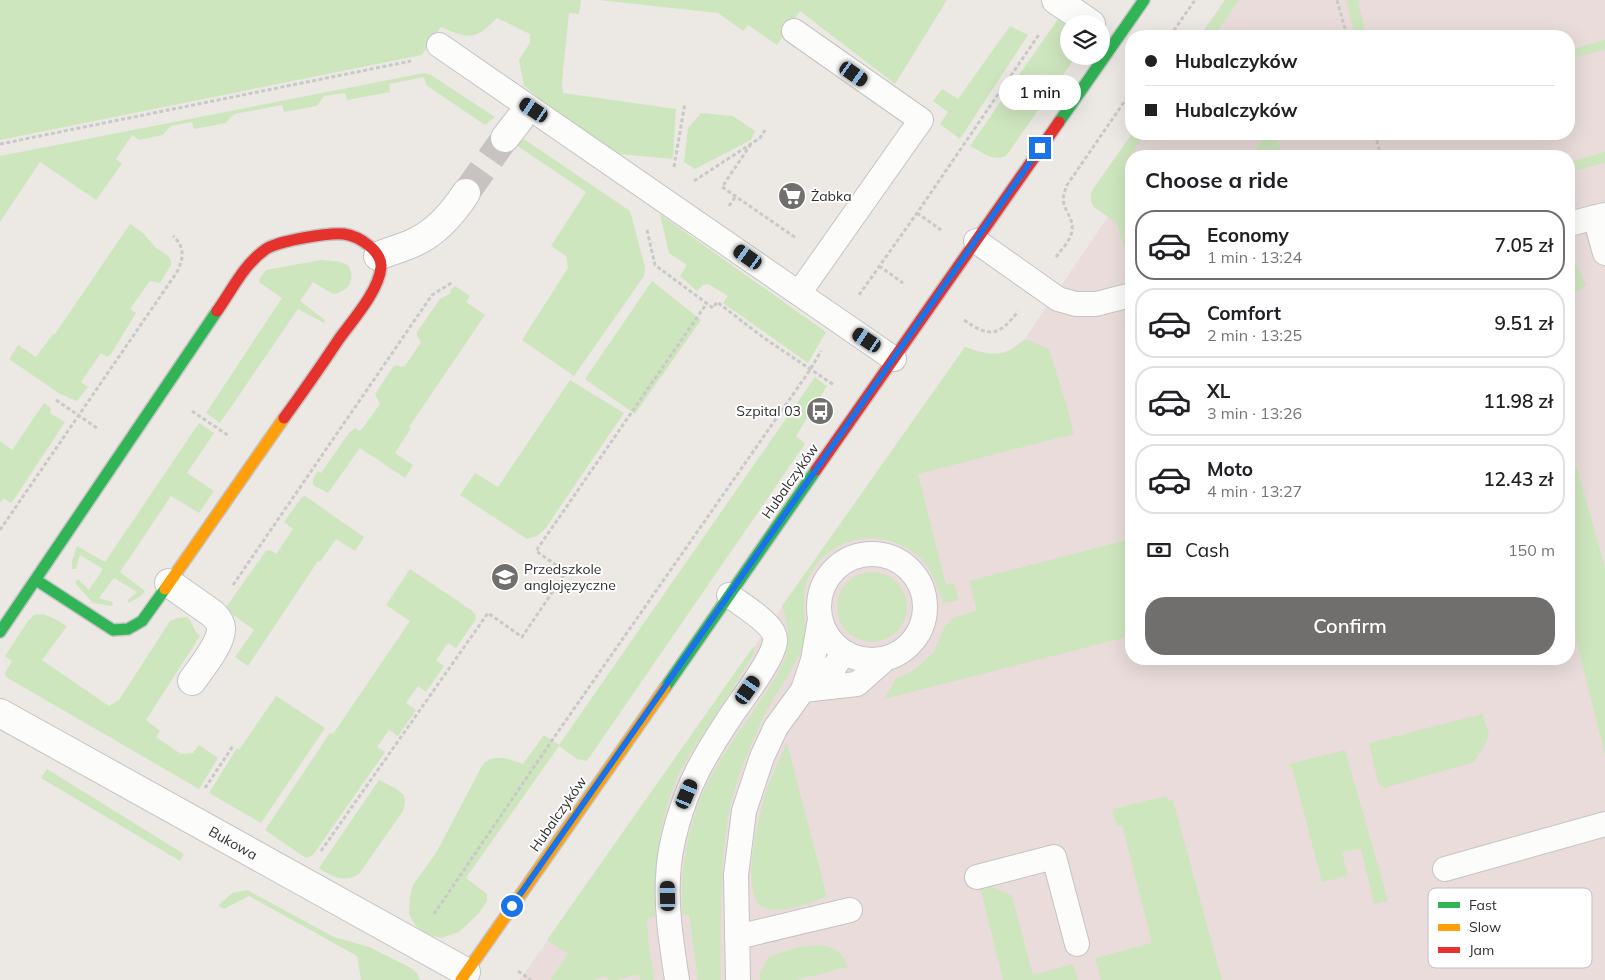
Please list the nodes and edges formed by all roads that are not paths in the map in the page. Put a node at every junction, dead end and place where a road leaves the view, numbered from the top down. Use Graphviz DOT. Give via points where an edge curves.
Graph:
graph roads {
  1 [pos="1056,0"];
  2 [pos="1144,0"];
  3 [pos="1078,15"];
  4 [pos="794,31"];
  5 [pos="1110,34"];
  6 [pos="440,45"];
  7 [pos="1089,65"];
  8 [pos="466,193"];
  9 [pos="1600,216"];
  10 [pos="1575,222"];
  11 [pos="976,241"];
  12 [pos="1605,253"];
  13 [pos="378,256"];
  14 [pos="799,294"];
  15 [pos="1125,297"];
  16 [pos="894,358"];
  17 [pos="36,580"];
  18 [pos="169,584"];
  19 [pos="729,595"];
  20 [pos="820,619"];
  21 [pos="0,632"];
  22 [pos="843,653"];
  23 [pos="884,660"];
  24 [pos="192,680"];
  25 [pos="803,690"];
  26 [pos="0,713"];
  27 [pos="1605,824"];
  28 [pos="1445,869"];
  29 [pos="977,876"];
  30 [pos="850,910"];
  31 [pos="737,937"];
  32 [pos="1077,944"];
  33 [pos="464,976"];
  34 [pos="677,980"];
  35 [pos="738,980"];
  1 -- 3 [label="street"];
  2 -- 5 [label="street, Hubalczyków"];
  4 -- 14 [label="lane" via="921,120"];
  6 -- 14 [label="lane"];
  7 -- 11 [label="street, Hubalczyków"];
  8 -- 13 [label="street" via="434,231"];
  9 -- 10 [label="lane"];
  9 -- 12 [label="lane"];
  11 -- 15 [label="lane" via="1058,299 1076,304 1096,304"];
  11 -- 16 [label="street, Hubalczyków"];
  13 -- 17 [label="street" via="359,239 344,234 277,243 259,254 249,264"];
  13 -- 18 [label="street" via="381,265 370,294"];
  14 -- 16 [label="lane"];
  16 -- 19 [label="street, Hubalczyków"];
  17 -- 18 [label="street" via="113,630 128,629 142,621"];
  17 -- 21 [label="street"];
  18 -- 24 [label="street" via="214,614 222,627 220,638"];
  19 -- 33 [label="street, Hubalczyków"];
  19 -- 34 [label="lane" via="768,625 775,633 775,641 772,653 697,771 680,818 668,877 668,916"];
  20 -- 22 [label="lane" via="828,638"];
  20 -- 23 [label="lane" via="819,598 827,578 842,563 861,554 882,554 902,562 916,576 925,595 926,616 918,636 904,651"];
  20 -- 25 [label="lane" via="813,660"];
  22 -- 23 [label="lane" via="863,660"];
  22 -- 25 [label="lane" via="832,671"];
  23 -- 25 [label="lane" via="857,684"];
  25 -- 31 [label="lane" via="776,727 744,811 736,875"];
  26 -- 33 [label="street, Bukowa" via="414,944"];
  27 -- 28 [label="lane"];
  29 -- 32 [label="lane" via="1054,857"];
  30 -- 31 [label="lane"];
  31 -- 35 [label="lane"];
}
